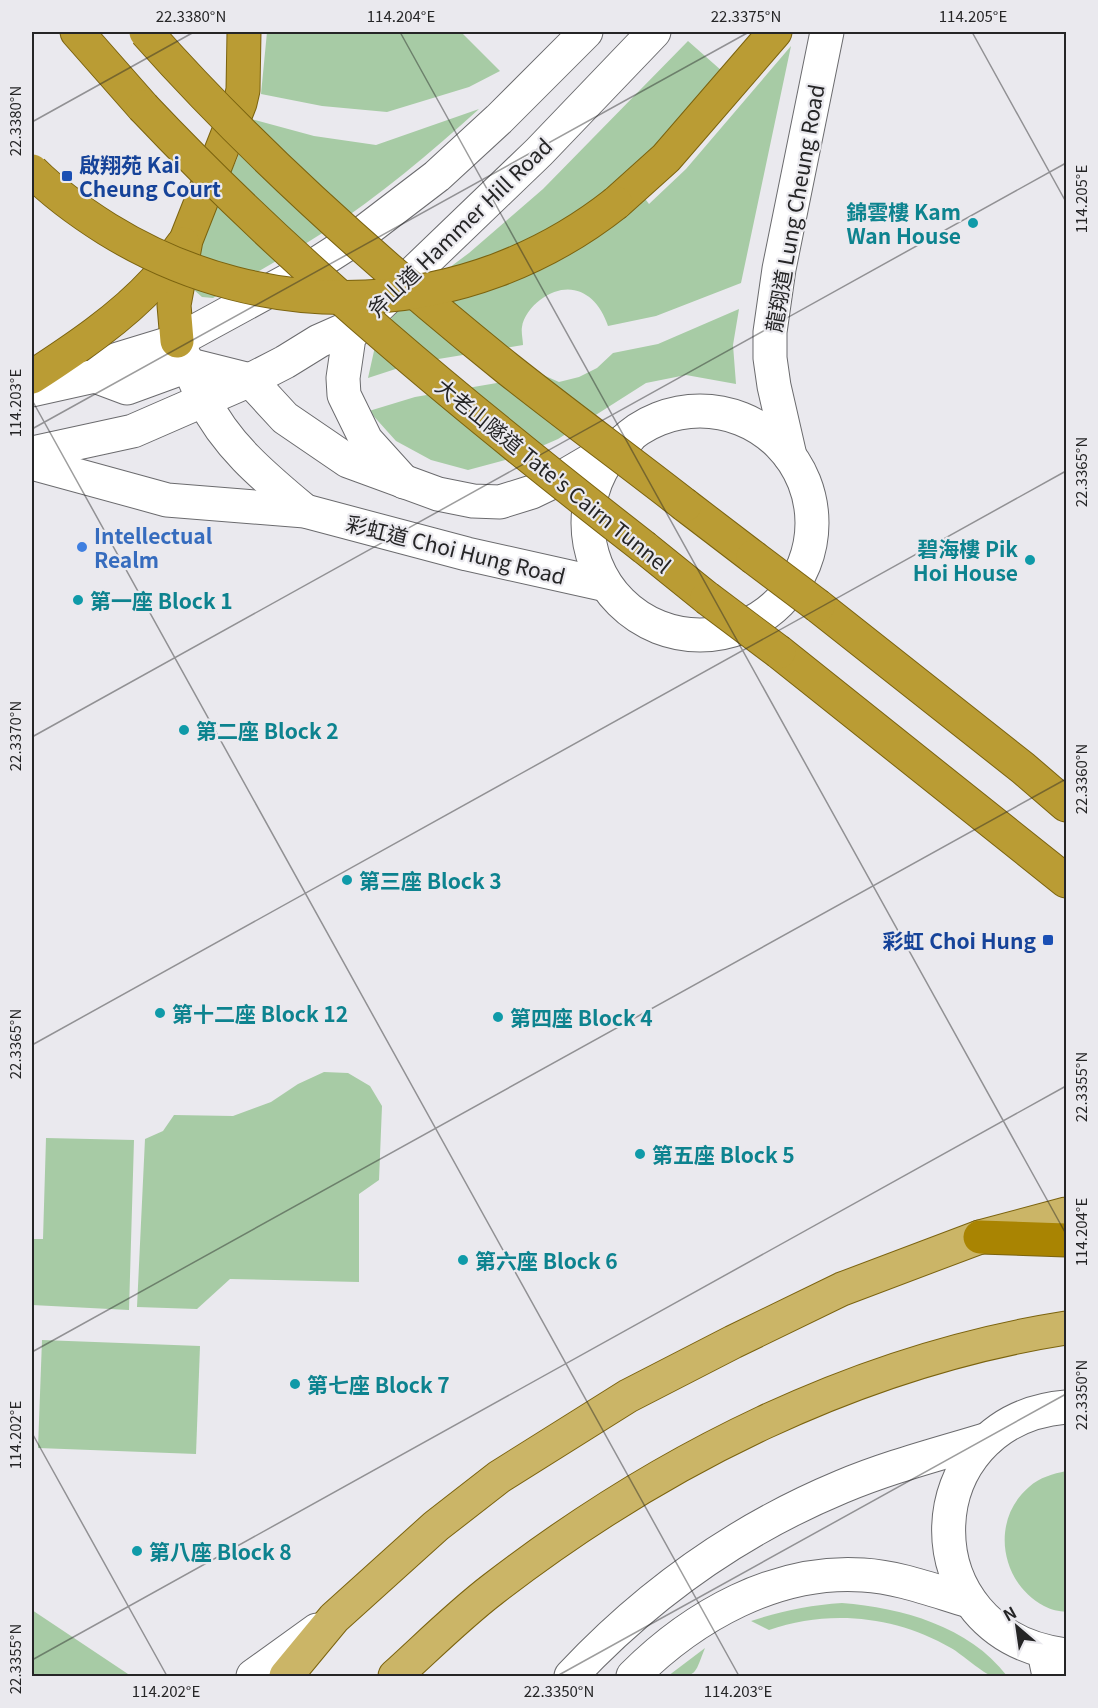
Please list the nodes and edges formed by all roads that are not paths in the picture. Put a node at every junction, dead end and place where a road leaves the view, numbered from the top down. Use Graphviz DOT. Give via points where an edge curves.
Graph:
graph roads {
  1 [pos="77,32"];
  2 [pos="146,32"];
  3 [pos="244,32"];
  4 [pos="586,32"];
  5 [pos="654,32"];
  6 [pos="776,32"];
  7 [pos="827,32"];
  8 [pos="32,171"];
  9 [pos="186,240"];
  10 [pos="362,322"];
  11 [pos="184,353"];
  12 [pos="32,376"];
  13 [pos="250,380"];
  14 [pos="32,390"];
  15 [pos="204,401"];
  16 [pos="628,438"];
  17 [pos="32,453"];
  18 [pos="789,456"];
  19 [pos="32,463"];
  20 [pos="404,482"];
  21 [pos="305,511"];
  22 [pos="606,585"];
  23 [pos="1023,768"];
  24 [pos="1066,792"];
  25 [pos="1066,805"];
  26 [pos="1066,881"];
  27 [pos="1066,1214"];
  28 [pos="980,1238"];
  29 [pos="1066,1240"];
  30 [pos="1066,1328"];
  31 [pos="1066,1407"];
  32 [pos="988,1439"];
  33 [pos="969,1601"];
  34 [pos="333,1618"];
  35 [pos="1053,1661"];
  36 [pos="253,1677"];
  37 [pos="286,1677"];
  38 [pos="394,1677"];
  39 [pos="571,1677"];
  40 [pos="633,1677"];
  1 -- 26 [label="highway, 大老山隧道 Tate's Cairn Tunnel, bridge" via="251,217 418,365"];
  2 -- 23 [label="highway, bridge" via="244,136 411,289 509,370"];
  3 -- 9 [label="highway" via="240,103"];
  4 -- 11 [label="main road" via="499,119 399,207"];
  5 -- 10 [label="main road, 斧山道 Hammer Hill Road" via="539,152"];
  6 -- 8 [label="highway, bridge" via="666,158 587,226 529,258 493,272 412,293 328,297 240,286 153,255 80,211"];
  7 -- 18 [label="main road, 龍翔道 Lung Cheung Road" via="771,322 770,358"];
  9 -- 11 [label="highway" via="174,304"];
  9 -- 12 [label="highway" via="157,279 134,301 74,349"];
  10 -- 13 [label="main road, 斧山道 Hammer Hill Road" via="319,340"];
  10 -- 20 [label="main road" via="349,337 344,394 366,440"];
  11 -- 13 [label="main road"];
  11 -- 14 [label="main road" via="118,359 95,376"];
  11 -- 15 [label="main road, 彩虹道 Choi Hung Road"];
  13 -- 15 [label="main road, 斧山道 Hammer Hill Road"];
  13 -- 20 [label="main road, 彩虹道 Choi Hung Road" via="285,418 348,461"];
  15 -- 17 [label="main road" via="133,431"];
  15 -- 21 [label="main road, 彩虹道 Choi Hung Road" via="231,442 256,470"];
  16 -- 18 [label="main road, 彩虹道 Choi Hung Road" via="657,421 688,412 705,412 752,424"];
  16 -- 20 [label="main road, 彩虹道 Choi Hung Road" via="559,479 500,502 438,494"];
  16 -- 22 [label="main road, 彩虹道 Choi Hung Road" via="600,474 588,519 592,553"];
  18 -- 22 [label="main road, 彩虹道 Choi Hung Road" via="809,494 810,545 795,583 759,618 736,629 707,635 668,631 633,613"];
  19 -- 21 [label="main road, 彩虹道 Choi Hung Road" via="167,500"];
  21 -- 22 [label="main road, 彩虹道 Choi Hung Road" via="467,554"];
  23 -- 24 [label="highway"];
  23 -- 25 [label="highway"];
  27 -- 28 [label="main road"];
  28 -- 29 [label="highway"];
  28 -- 34 [label="main road" via="842,1289 628,1396 499,1476"];
  30 -- 38 [label="main road" via="1016,1336 852,1384 714,1445 556,1541 491,1591"];
  31 -- 32 [label="main road" via="1046,1409 1015,1420"];
  32 -- 33 [label="main road" via="966,1467 952,1499 948,1534 954,1569"];
  32 -- 39 [label="main road" via="843,1486 752,1531 656,1596"];
  33 -- 35 [label="main road" via="990,1624"];
  33 -- 40 [label="main road" via="897,1580 864,1575 798,1579 765,1588 684,1632"];
  34 -- 36 [label="main road"];
  34 -- 37 [label="main road"];
}
